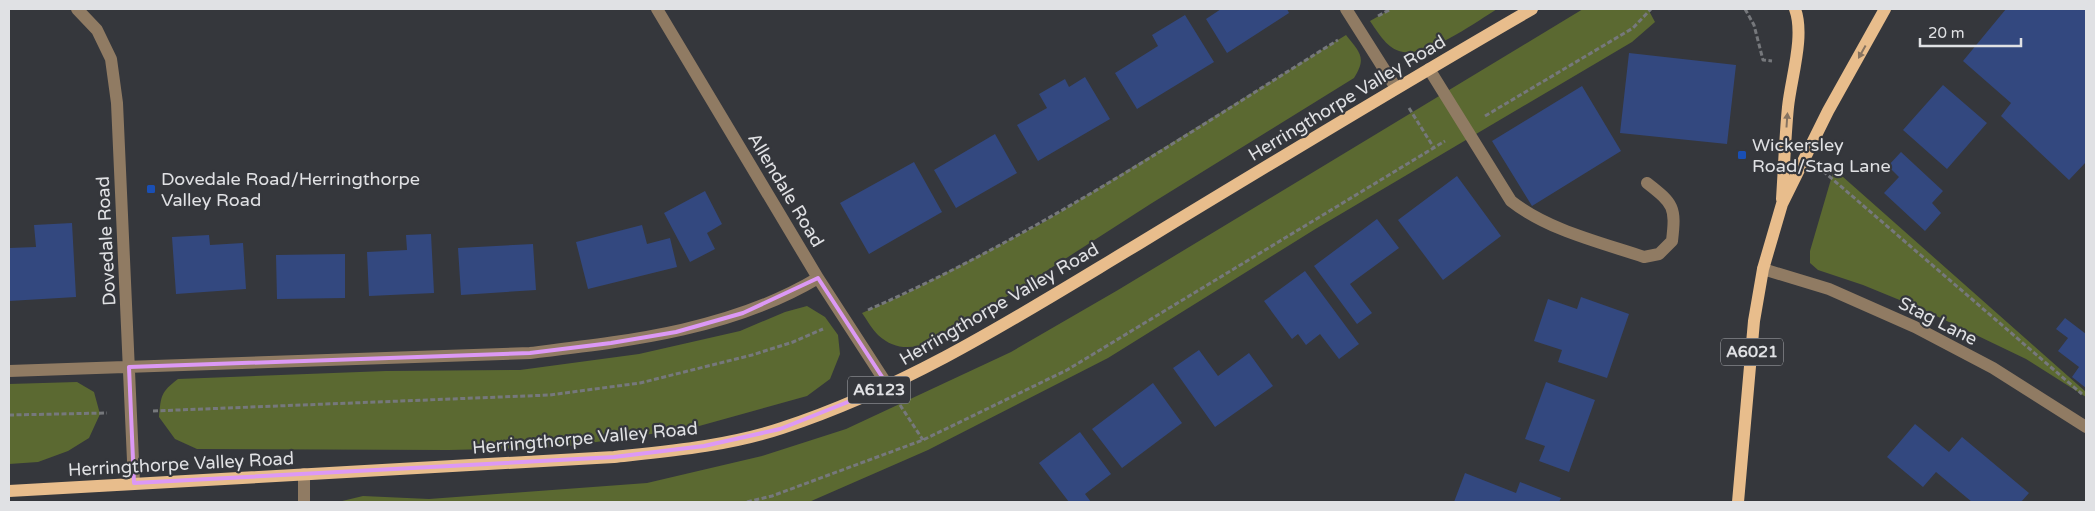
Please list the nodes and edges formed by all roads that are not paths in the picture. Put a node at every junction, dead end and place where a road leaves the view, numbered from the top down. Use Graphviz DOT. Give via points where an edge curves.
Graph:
graph roads {
  1 [pos="77,9"];
  2 [pos="657,9"];
  3 [pos="1346,9"];
  4 [pos="1532,9"];
  5 [pos="1795,9"];
  6 [pos="1885,9"];
  7 [pos="1429,69"];
  8 [pos="1396,88"];
  9 [pos="1647,183"];
  10 [pos="1782,204"];
  11 [pos="1763,268"];
  12 [pos="818,278"];
  13 [pos="129,367"];
  14 [pos="9,371"];
  15 [pos="888,386"];
  16 [pos="2086,427"];
  17 [pos="304,474"];
  18 [pos="134,483"];
  19 [pos="9,491"];
  20 [pos="304,502"];
  21 [pos="1738,502"];
  1 -- 13 [label="street, Dovedale Road" via="97,30 111,59 117,103"];
  2 -- 12 [label="street, Allendale Road"];
  3 -- 8 [label="street"];
  4 -- 7 [label="main road, Herringthorpe Valley Road / A6123"];
  10 -- 5 [label="main road, A6021, one-way" via="1788,106 1797,40 1798,16"];
  6 -- 10 [label="main road, A6021, one-way" via="1828,111"];
  7 -- 8 [label="main road, Herringthorpe Valley Road / A6123"];
  7 -- 9 [label="street" via="1510,201 1524,212 1554,226 1644,257 1659,254 1672,241 1675,215 1667,198"];
  8 -- 15 [label="main road, Herringthorpe Valley Road / A6123" via="997,330"];
  10 -- 11 [label="main road, A6021"];
  11 -- 16 [label="street, Stag Lane" via="1829,289 1915,327 1993,368"];
  11 -- 21 [label="main road, A6021" via="1754,321"];
  12 -- 13 [label="street" via="743,313 676,332 593,346 530,353"];
  12 -- 15 [label="street, Allendale Road"];
  13 -- 14 [label="street"];
  13 -- 18 [label="street, Dovedale Road"];
  15 -- 17 [label="main road, Herringthorpe Valley Road / A6123" via="837,409 780,429 704,446 614,457"];
  17 -- 18 [label="main road, Herringthorpe Valley Road / A6123"];
  17 -- 20 [label="street"];
  18 -- 19 [label="main road, Herringthorpe Valley Road / A6123"];
}
